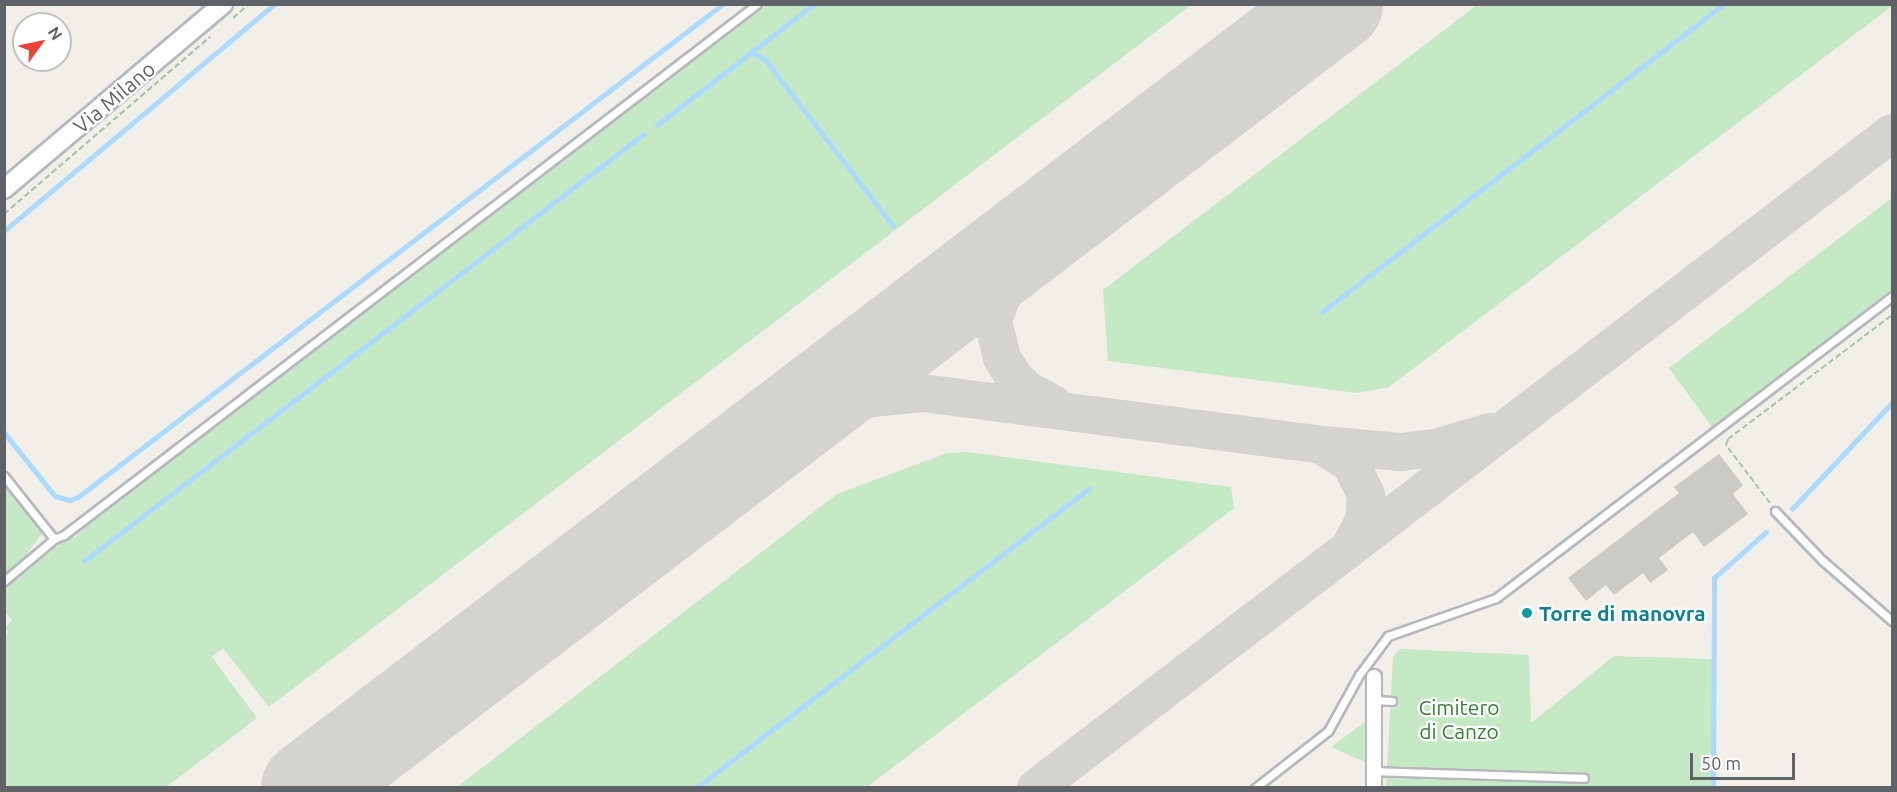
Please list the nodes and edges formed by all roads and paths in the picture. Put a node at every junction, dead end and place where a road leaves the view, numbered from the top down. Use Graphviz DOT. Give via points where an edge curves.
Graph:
graph roads {
  1 [pos="249,4"];
  2 [pos="757,4"];
  3 [pos="227,12"];
  4 [pos="215,34"];
  5 [pos="4,189"];
  6 [pos="4,214"];
  7 [pos="1893,296"];
  8 [pos="1893,315"];
  9 [pos="4,476"];
  10 [pos="1775,511"];
  11 [pos="54,539"];
  12 [pos="4,581"];
  13 [pos="1893,621"];
  14 [pos="1369,672"];
  15 [pos="1374,700"];
  16 [pos="1392,701"];
  17 [pos="1374,771"];
  18 [pos="1584,778"];
  19 [pos="1255,788"];
  20 [pos="1374,788"];
  1 -- 3 [label="path"];
  2 -- 11 [label="lane"];
  3 -- 5 [label="street, Via Milano"];
  4 -- 6 [label="path"];
  7 -- 14 [label="lane" via="1520,582 1476,607 1401,629 1375,650"];
  8 -- 10 [label="path" via="1728,439 1726,445"];
  9 -- 11 [label="lane"];
  10 -- 13 [label="lane" via="1822,560"];
  11 -- 12 [label="lane"];
  14 -- 15 [label="street"];
  14 -- 19 [label="lane" via="1328,731"];
  15 -- 16 [label="lane"];
  15 -- 17 [label="street"];
  17 -- 18 [label="lane"];
  17 -- 20 [label="street"];
}
